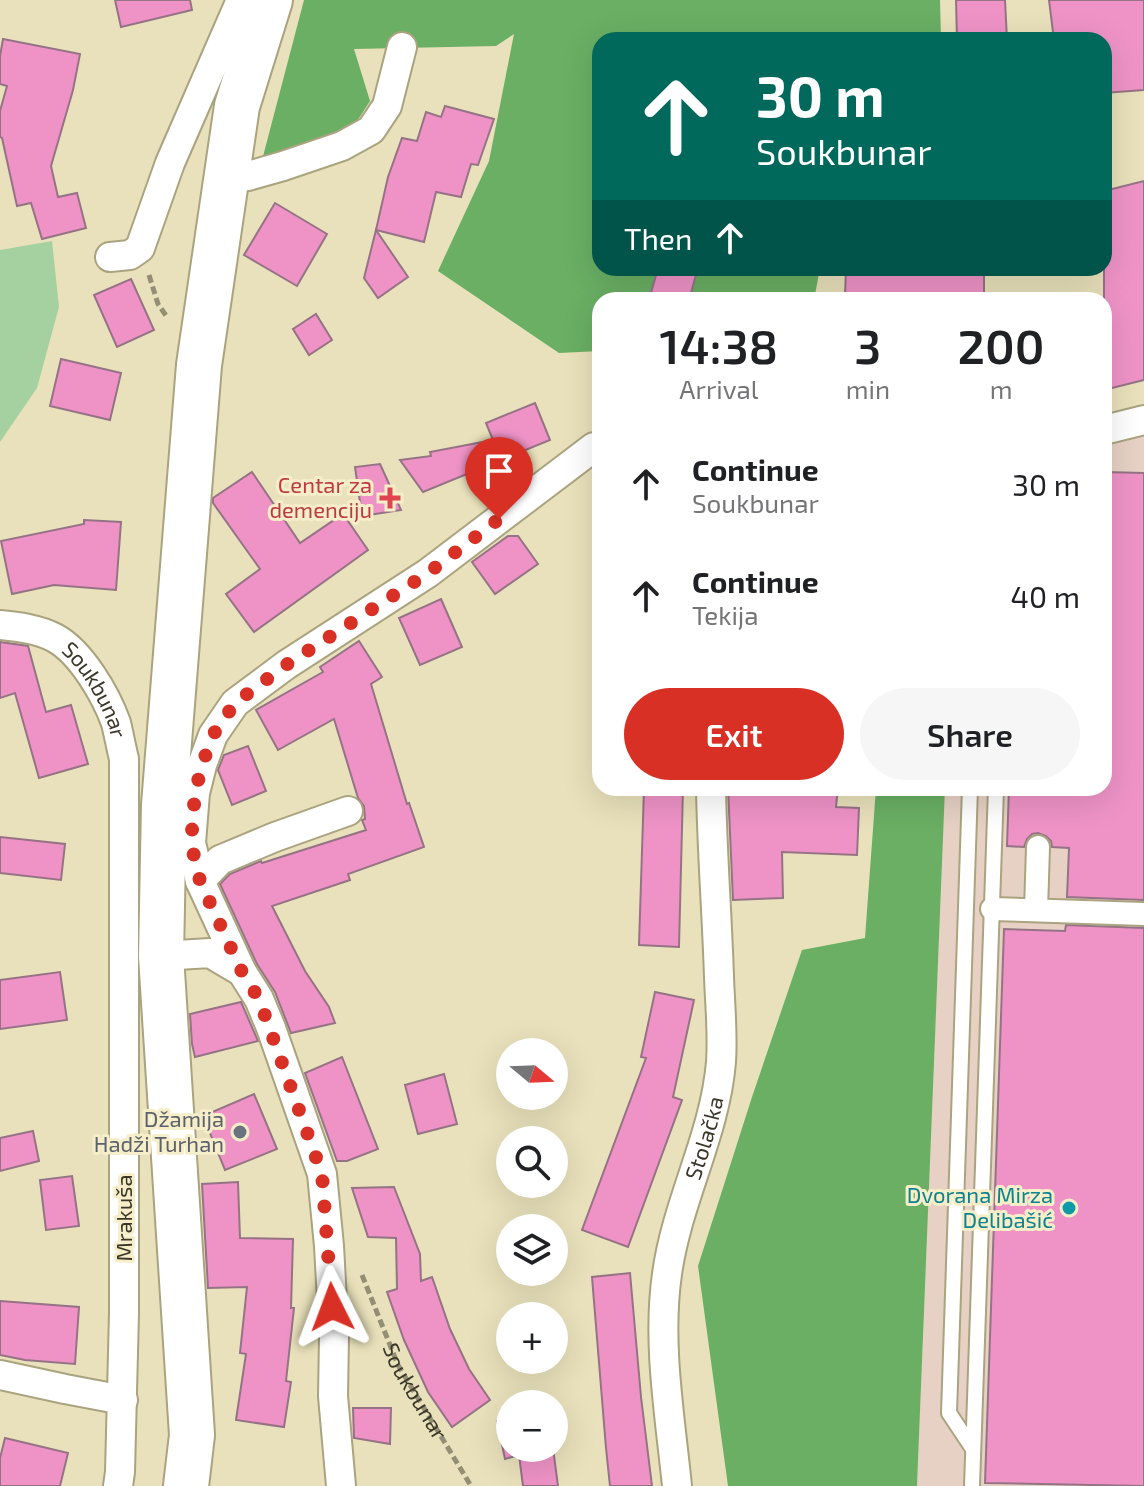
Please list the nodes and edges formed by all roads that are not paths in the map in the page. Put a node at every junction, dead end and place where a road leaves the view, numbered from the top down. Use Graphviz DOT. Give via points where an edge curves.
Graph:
graph roads {
  1 [pos="241,0"];
  2 [pos="270,0"];
  3 [pos="402,47"];
  4 [pos="226,178"];
  5 [pos="110,257"];
  6 [pos="1144,420"];
  7 [pos="1112,428"];
  8 [pos="592,449"];
  9 [pos="0,625"];
  10 [pos="711,796"];
  11 [pos="970,796"];
  12 [pos="996,796"];
  13 [pos="143,807"];
  14 [pos="348,811"];
  15 [pos="1038,847"];
  16 [pos="200,881"];
  17 [pos="992,909"];
  18 [pos="1036,910"];
  19 [pos="1144,914"];
  20 [pos="161,956"];
  21 [pos="242,972"];
  22 [pos="0,1375"];
  23 [pos="123,1400"];
  24 [pos="973,1450"];
  25 [pos="118,1486"];
  26 [pos="186,1486"];
  27 [pos="341,1486"];
  28 [pos="677,1486"];
  29 [pos="972,1486"];
  1 -- 5 [label="street" via="170,163 140,248"];
  2 -- 4 [label="main road" via="237,106"];
  3 -- 4 [label="street" via="387,106 371,130 283,166"];
  4 -- 13 [label="main road"];
  6 -- 7 [label="street"];
  8 -- 16 [label="street" via="428,573 235,703 213,735 195,793 191,843"];
  9 -- 13 [label="street, Soukbunar" via="51,636 84,665 108,704"];
  10 -- 28 [label="street, Stolačka" via="721,1060 716,1100 676,1230 663,1307"];
  11 -- 24 [label="lane" via="949,1413"];
  12 -- 17 [label="lane"];
  13 -- 20 [label="main road"];
  13 -- 23 [label="street, Mrakuša"];
  14 -- 16 [label="street" via="220,860"];
  15 -- 18 [label="street"];
  16 -- 21 [label="street"];
  17 -- 18 [label="street"];
  17 -- 24 [label="lane"];
  18 -- 19 [label="street"];
  20 -- 21 [label="street" via="210,953"];
  20 -- 26 [label="main road" via="192,1435"];
  21 -- 27 [label="street" via="271,1028 322,1174"];
  22 -- 23 [label="street"];
  23 -- 25 [label="street, Mrakuša"];
  24 -- 29 [label="lane"];
}
